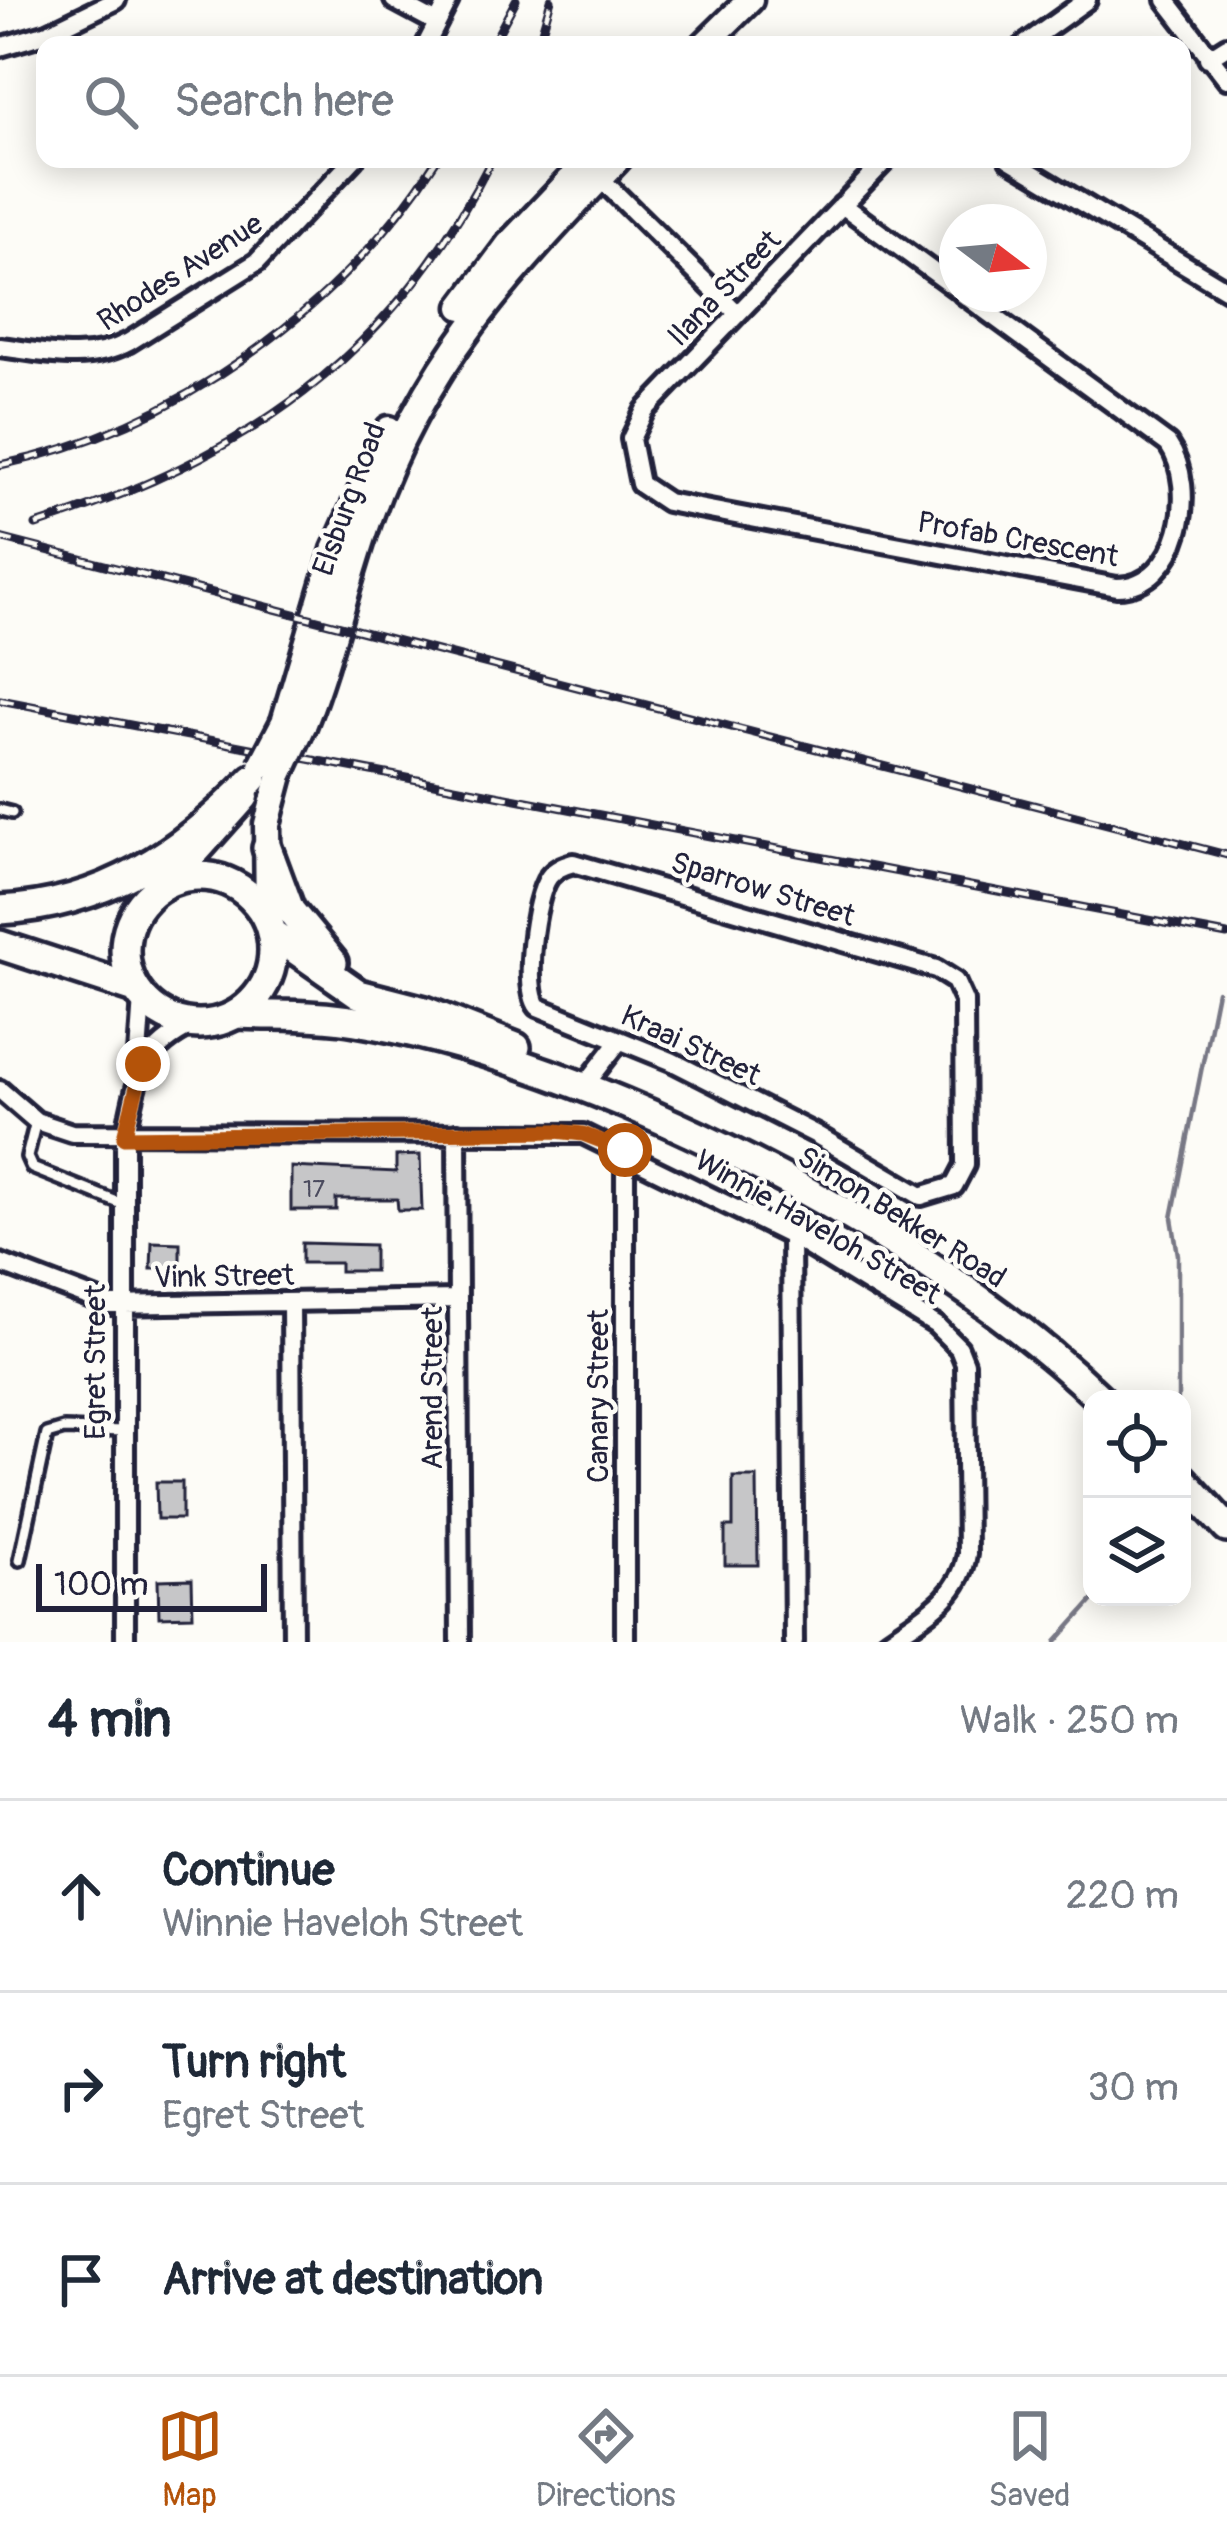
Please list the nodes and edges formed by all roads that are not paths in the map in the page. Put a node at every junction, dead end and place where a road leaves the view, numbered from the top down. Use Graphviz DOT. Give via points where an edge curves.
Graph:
graph roads {
  1 [pos="116,0"];
  2 [pos="394,0"];
  3 [pos="449,0"];
  4 [pos="750,0"];
  5 [pos="769,0"];
  6 [pos="1087,0"];
  7 [pos="1166,0"];
  8 [pos="437,22"];
  9 [pos="36,36"];
  10 [pos="37,36"];
  11 [pos="431,36"];
  12 [pos="713,36"];
  13 [pos="734,36"];
  14 [pos="1037,36"];
  15 [pos="0,46"];
  16 [pos="1227,46"];
  17 [pos="1208,58"];
  18 [pos="1227,79"];
  19 [pos="345,168"];
  20 [pos="596,168"];
  21 [pos="601,168"];
  22 [pos="878,168"];
  23 [pos="1024,168"];
  24 [pos="842,205"];
  25 [pos="939,277"];
  26 [pos="1227,290"];
  27 [pos="736,312"];
  28 [pos="987,312"];
  29 [pos="0,347"];
  30 [pos="634,471"];
  31 [pos="265,773"];
  32 [pos="267,848"];
  33 [pos="553,872"];
  34 [pos="161,886"];
  35 [pos="0,910"];
  36 [pos="0,925"];
  37 [pos="270,927"];
  38 [pos="0,945"];
  39 [pos="138,993"];
  40 [pos="425,1011"];
  41 [pos="237,1014"];
  42 [pos="193,1024"];
  43 [pos="620,1040"];
  44 [pos="136,1082"];
  45 [pos="586,1086"];
  46 [pos="0,1090"];
  47 [pos="36,1121"];
  48 [pos="457,1133"];
  49 [pos="124,1137"];
  50 [pos="625,1150"];
  51 [pos="944,1193"];
  52 [pos="122,1204"];
  53 [pos="791,1237"];
  54 [pos="0,1263"];
  55 [pos="458,1299"];
  56 [pos="291,1302"];
  57 [pos="121,1305"];
  58 [pos="1089,1390"];
  59 [pos="123,1431"];
  60 [pos="1191,1489"];
  61 [pos="1227,1528"];
  62 [pos="20,1560"];
  63 [pos="125,1642"];
  64 [pos="293,1642"];
  65 [pos="460,1642"];
  66 [pos="625,1642"];
  67 [pos="794,1642"];
  68 [pos="886,1642"];
  1 -- 10 [label="street"];
  2 -- 8 [label="street"];
  3 -- 8 [label="street"];
  4 -- 12 [label="main road"];
  5 -- 13 [label="main road"];
  6 -- 14 [label="street"];
  7 -- 17 [label="street"];
  8 -- 11 [label="street"];
  9 -- 15 [label="street"];
  16 -- 17 [label="street"];
  17 -- 18 [label="street"];
  19 -- 29 [label="street, Rhodes Avenue" via="256,262 130,342 74,356"];
  20 -- 31 [label="main road, Elsburg Road, bridge" via="470,320 425,394 369,517 293,724"];
  21 -- 27 [label="street"];
  22 -- 24 [label="street, Ilana Street"];
  23 -- 26 [label="street"];
  24 -- 25 [label="street, Profab Crescent"];
  24 -- 27 [label="street, Ilana Street"];
  27 -- 30 [label="street, Ilana Street" via="645,410 631,440"];
  28 -- 30 [label="street, Profab Crescent" via="1179,460 1185,492 1169,554 1147,580 1117,587 667,502"];
  31 -- 32 [label="main road, Elsburg Road"];
  31 -- 34 [label="main road, Elsburg Road"];
  31 -- 35 [label="main road" via="142,872 78,898"];
  32 -- 37 [label="main road, Elsburg Road"];
  32 -- 40 [label="main road" via="290,910 314,944 363,983"];
  33 -- 43 [label="street, Kraai Street" via="542,891 529,992 538,1007"];
  33 -- 51 [label="street, Sparrow Street" via="584,864 955,980 964,1001 965,1165"];
  34 -- 36 [label="main road" via="49,921"];
  34 -- 37 [label="main road" via="193,874 236,884"];
  34 -- 39 [label="main road" via="134,913 125,938"];
  37 -- 40 [label="main road, Simon Bekker Road" via="358,994"];
  37 -- 41 [label="main road" via="268,980"];
  38 -- 39 [label="main road"];
  39 -- 42 [label="main road"];
  39 -- 44 [label="street, Egret Street"];
  40 -- 45 [label="main road, Simon Bekker Road"];
  41 -- 42 [label="main road"];
  41 -- 45 [label="main road, Simon Bekker Road" via="402,1030"];
  42 -- 44 [label="street" via="159,1043"];
  43 -- 45 [label="street"];
  43 -- 51 [label="street, Kraai Street" via="815,1134 910,1192"];
  44 -- 49 [label="street, Egret Street"];
  45 -- 58 [label="main road, Simon Bekker Road" via="878,1234"];
  46 -- 47 [label="street, Winnie Haveloh Street"];
  47 -- 49 [label="street, Winnie Haveloh Street"];
  47 -- 52 [label="lane" via="32,1168"];
  48 -- 49 [label="street, Winnie Haveloh Street"];
  48 -- 50 [label="street, Winnie Haveloh Street" via="556,1131"];
  48 -- 55 [label="street, Arend Street"];
  49 -- 52 [label="street, Egret Street"];
  50 -- 53 [label="street, Winnie Haveloh Street"];
  50 -- 66 [label="street, Canary Street"];
  52 -- 57 [label="street, Egret Street"];
  53 -- 67 [label="street"];
  53 -- 68 [label="street, Winnie Haveloh Street" via="936,1325 965,1363 964,1572 949,1597"];
  54 -- 57 [label="street, Vink Street" via="92,1302"];
  55 -- 56 [label="street, Vink Street"];
  55 -- 65 [label="street, Arend Street"];
  56 -- 57 [label="street, Vink Street"];
  56 -- 64 [label="street"];
  57 -- 59 [label="street, Egret Street"];
  59 -- 62 [label="lane" via="46,1434"];
  59 -- 63 [label="street, Egret Street"];
  60 -- 61 [label="main road"];
}
